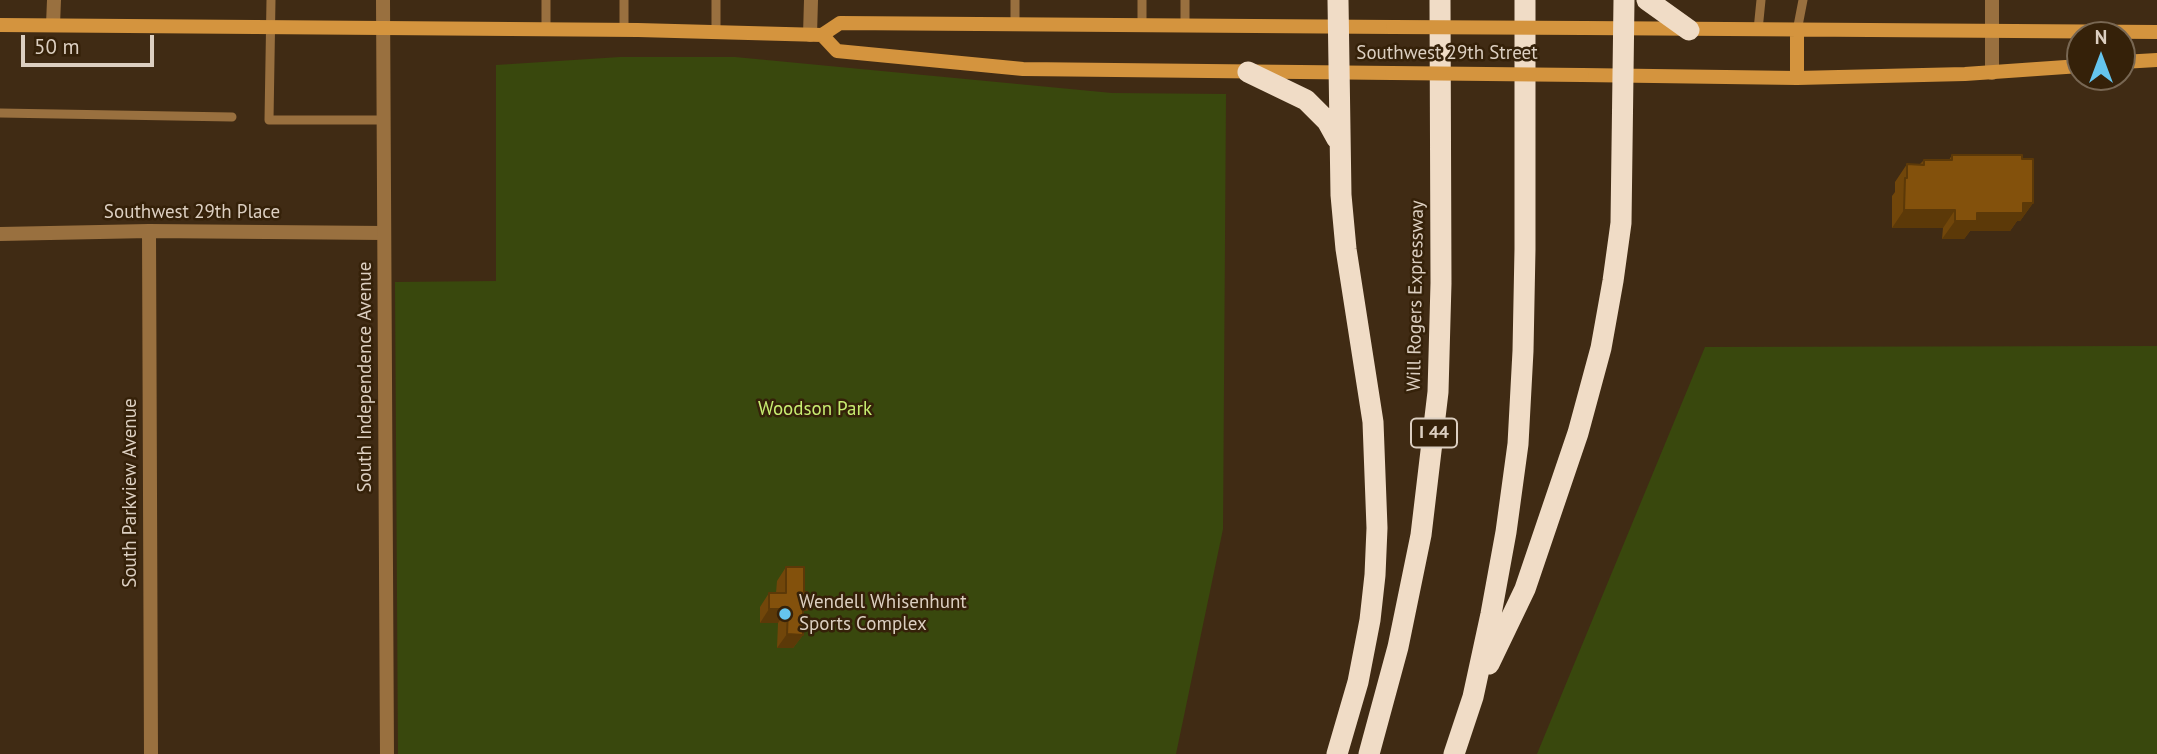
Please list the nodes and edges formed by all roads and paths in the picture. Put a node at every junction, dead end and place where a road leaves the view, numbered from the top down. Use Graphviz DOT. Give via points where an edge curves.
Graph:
graph roads {
  1 [pos="54,0"];
  2 [pos="271,0"];
  3 [pos="383,0"];
  4 [pos="546,0"];
  5 [pos="624,0"];
  6 [pos="716,0"];
  7 [pos="811,0"];
  8 [pos="1015,0"];
  9 [pos="1142,0"];
  10 [pos="1185,0"];
  11 [pos="1338,0"];
  12 [pos="1440,0"];
  13 [pos="1525,0"];
  14 [pos="1624,0"];
  15 [pos="1647,0"];
  16 [pos="1761,0"];
  17 [pos="1803,0"];
  18 [pos="1992,0"];
  19 [pos="1015,24"];
  20 [pos="0,25"];
  21 [pos="53,25"];
  22 [pos="271,26"];
  23 [pos="1142,26"];
  24 [pos="1185,26"];
  25 [pos="1338,27"];
  26 [pos="383,28"];
  27 [pos="1625,28"];
  28 [pos="546,29"];
  29 [pos="624,30"];
  30 [pos="1689,30"];
  31 [pos="1758,30"];
  32 [pos="1797,31"];
  33 [pos="716,32"];
  34 [pos="1991,32"];
  35 [pos="2157,32"];
  36 [pos="816,35"];
  37 [pos="2157,60"];
  38 [pos="2136,61"];
  39 [pos="2066,67"];
  40 [pos="1248,72"];
  41 [pos="1338,73"];
  42 [pos="1992,73"];
  43 [pos="1624,76"];
  44 [pos="1797,78"];
  45 [pos="0,113"];
  46 [pos="232,117"];
  47 [pos="383,120"];
  48 [pos="1339,144"];
  49 [pos="149,231"];
  50 [pos="384,233"];
  51 [pos="0,234"];
  52 [pos="1472,697"];
  53 [pos="151,754"];
  54 [pos="387,754"];
  55 [pos="1337,754"];
  56 [pos="1369,754"];
  57 [pos="1454,754"];
  1 -- 21 [label="street"];
  2 -- 22 [label="lane"];
  3 -- 26 [label="street, South Independence Avenue"];
  4 -- 28 [label="lane"];
  5 -- 29 [label="lane"];
  6 -- 33 [label="lane"];
  7 -- 36 [label="street"];
  8 -- 19 [label="lane"];
  9 -- 23 [label="lane"];
  10 -- 24 [label="lane"];
  11 -- 25 [label="highway"];
  12 -- 56 [label="highway, Will Rogers Expressway / I 44" via="1437,404 1421,535"];
  13 -- 52 [label="highway" via="1525,249 1518,444 1506,532"];
  14 -- 27 [label="highway"];
  15 -- 30 [label="highway"];
  16 -- 31 [label="lane"];
  17 -- 32 [label="lane"];
  18 -- 34 [label="street"];
  19 -- 23 [label="main road, Southwest 29th Street"];
  19 -- 36 [label="main road, Southwest 29th Street" via="841,23"];
  20 -- 21 [label="main road, Southwest 29th Street"];
  21 -- 22 [label="main road, Southwest 29th Street"];
  22 -- 26 [label="main road, Southwest 29th Street"];
  22 -- 47 [label="lane" via="269,120"];
  23 -- 24 [label="main road, Southwest 29th Street"];
  24 -- 25 [label="main road, Southwest 29th Street"];
  25 -- 27 [label="main road, Southwest 29th Street, bridge"];
  25 -- 41 [label="highway"];
  26 -- 28 [label="main road, Southwest 29th Street"];
  26 -- 47 [label="street, South Independence Avenue"];
  27 -- 30 [label="main road, Southwest 29th Street"];
  27 -- 43 [label="highway"];
  28 -- 29 [label="main road, Southwest 29th Street"];
  29 -- 33 [label="main road, Southwest 29th Street"];
  30 -- 31 [label="main road, Southwest 29th Street"];
  31 -- 32 [label="main road, Southwest 29th Street"];
  32 -- 34 [label="main road, Southwest 29th Street"];
  32 -- 44 [label="main road"];
  33 -- 36 [label="main road, Southwest 29th Street"];
  34 -- 35 [label="main road, Southwest 29th Street"];
  34 -- 42 [label="street"];
  36 -- 40 [label="main road, Southwest 29th Street" via="837,51 1012,68"];
  37 -- 38 [label="main road"];
  39 -- 42 [label="main road, Southwest 29th Street"];
  40 -- 41 [label="main road, Southwest 29th Street"];
  40 -- 48 [label="highway" via="1306,100 1327,121"];
  41 -- 43 [label="main road, Southwest 29th Street, bridge"];
  41 -- 48 [label="highway"];
  42 -- 44 [label="main road, Southwest 29th Street"];
  43 -- 44 [label="main road, Southwest 29th Street"];
  43 -- 52 [label="highway" via="1621,223 1601,348 1578,433 1525,589"];
  45 -- 46 [label="lane"];
  47 -- 50 [label="street, South Independence Avenue"];
  48 -- 55 [label="highway" via="1346,249 1373,422 1377,528 1370,620"];
  49 -- 50 [label="street, Southwest 29th Place"];
  49 -- 51 [label="street, Southwest 29th Place"];
  49 -- 53 [label="street, South Parkview Avenue"];
  50 -- 54 [label="street, South Independence Avenue"];
  52 -- 57 [label="highway"];
}
